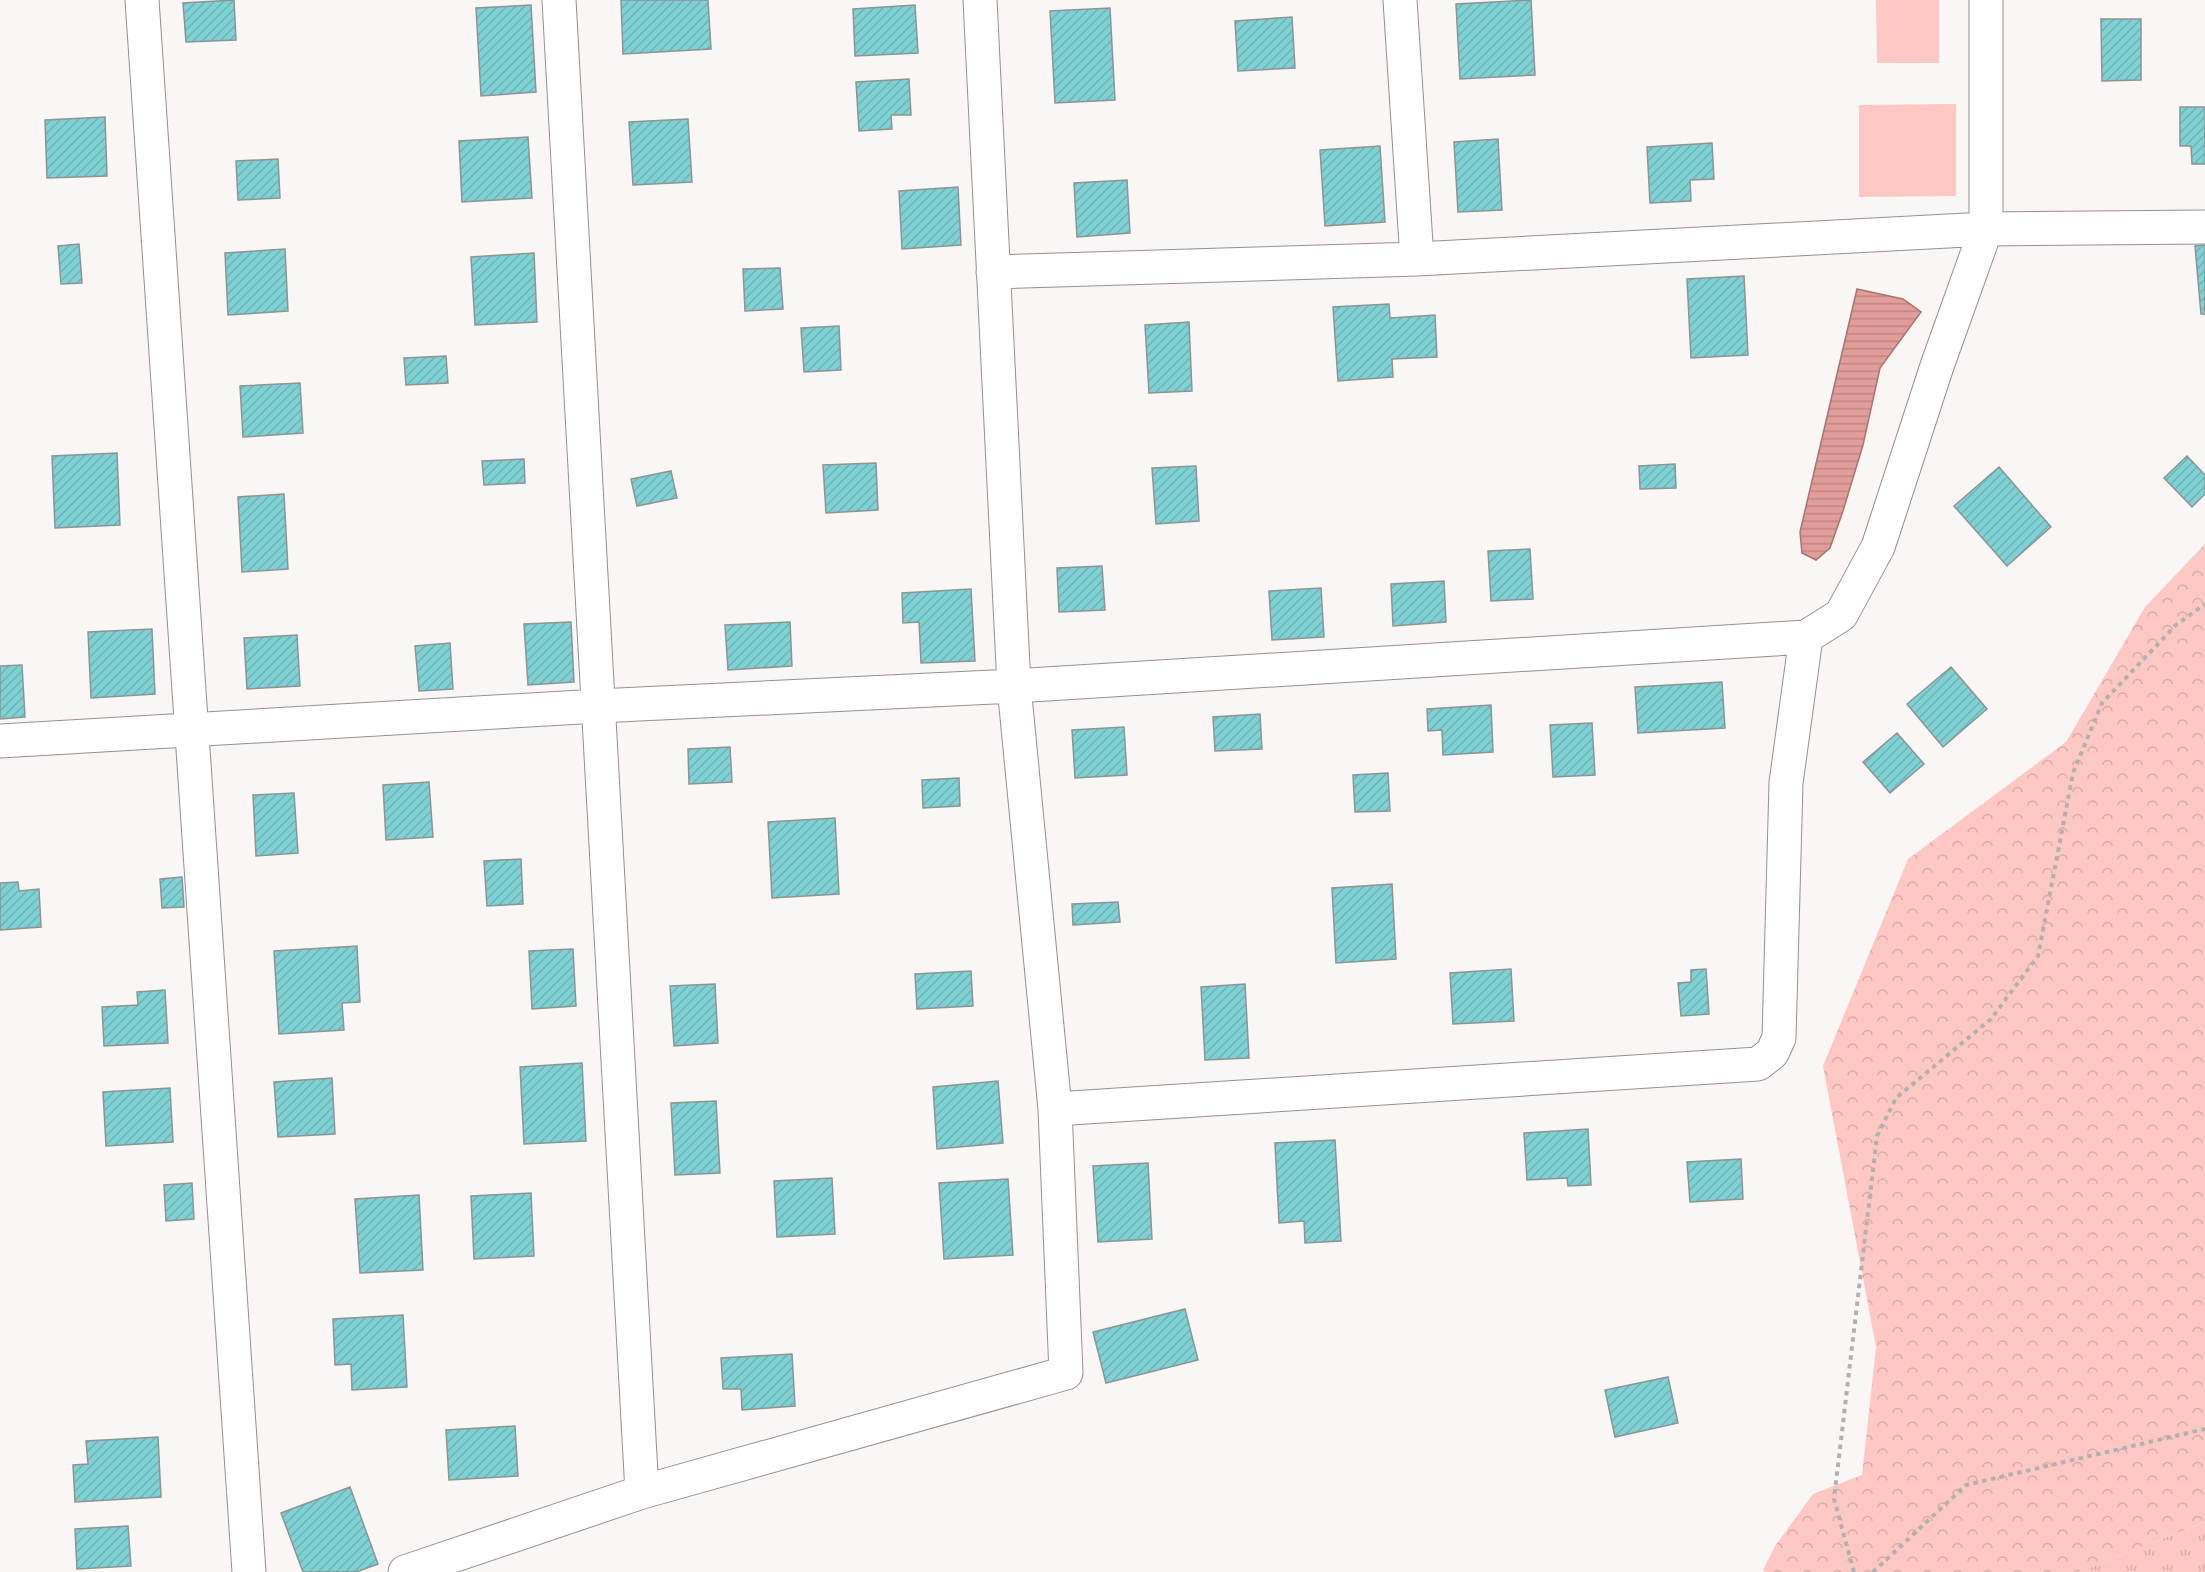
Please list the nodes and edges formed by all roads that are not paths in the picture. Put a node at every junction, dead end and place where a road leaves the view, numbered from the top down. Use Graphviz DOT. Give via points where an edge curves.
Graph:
graph roads {
  1 [pos="142,0"];
  2 [pos="559,0"];
  3 [pos="980,0"];
  4 [pos="1400,0"];
  5 [pos="1986,0"];
  6 [pos="2205,227"];
  7 [pos="1986,229"];
  8 [pos="1417,259"];
  9 [pos="993,272"];
  10 [pos="1806,637"];
  11 [pos="1014,686"];
  12 [pos="598,706"];
  13 [pos="192,730"];
  14 [pos="0,741"];
  15 [pos="1054,1109"];
  16 [pos="642,1492"];
  17 [pos="249,1572"];
  18 [pos="405,1572"];
  1 -- 13 [label="street"];
  2 -- 12 [label="street"];
  3 -- 9 [label="street"];
  4 -- 8 [label="street"];
  5 -- 7 [label="street"];
  6 -- 7 [label="street"];
  7 -- 8 [label="street"];
  7 -- 10 [label="street" via="1878,548 1841,615"];
  8 -- 9 [label="street"];
  9 -- 11 [label="street"];
  10 -- 11 [label="street"];
  10 -- 15 [label="street" via="1786,783 1779,1038 1772,1053 1758,1064"];
  11 -- 12 [label="street"];
  11 -- 15 [label="street"];
  12 -- 13 [label="street"];
  12 -- 16 [label="street"];
  13 -- 14 [label="street"];
  13 -- 17 [label="street"];
  15 -- 16 [label="street" via="1066,1373"];
  16 -- 18 [label="street"];
}
